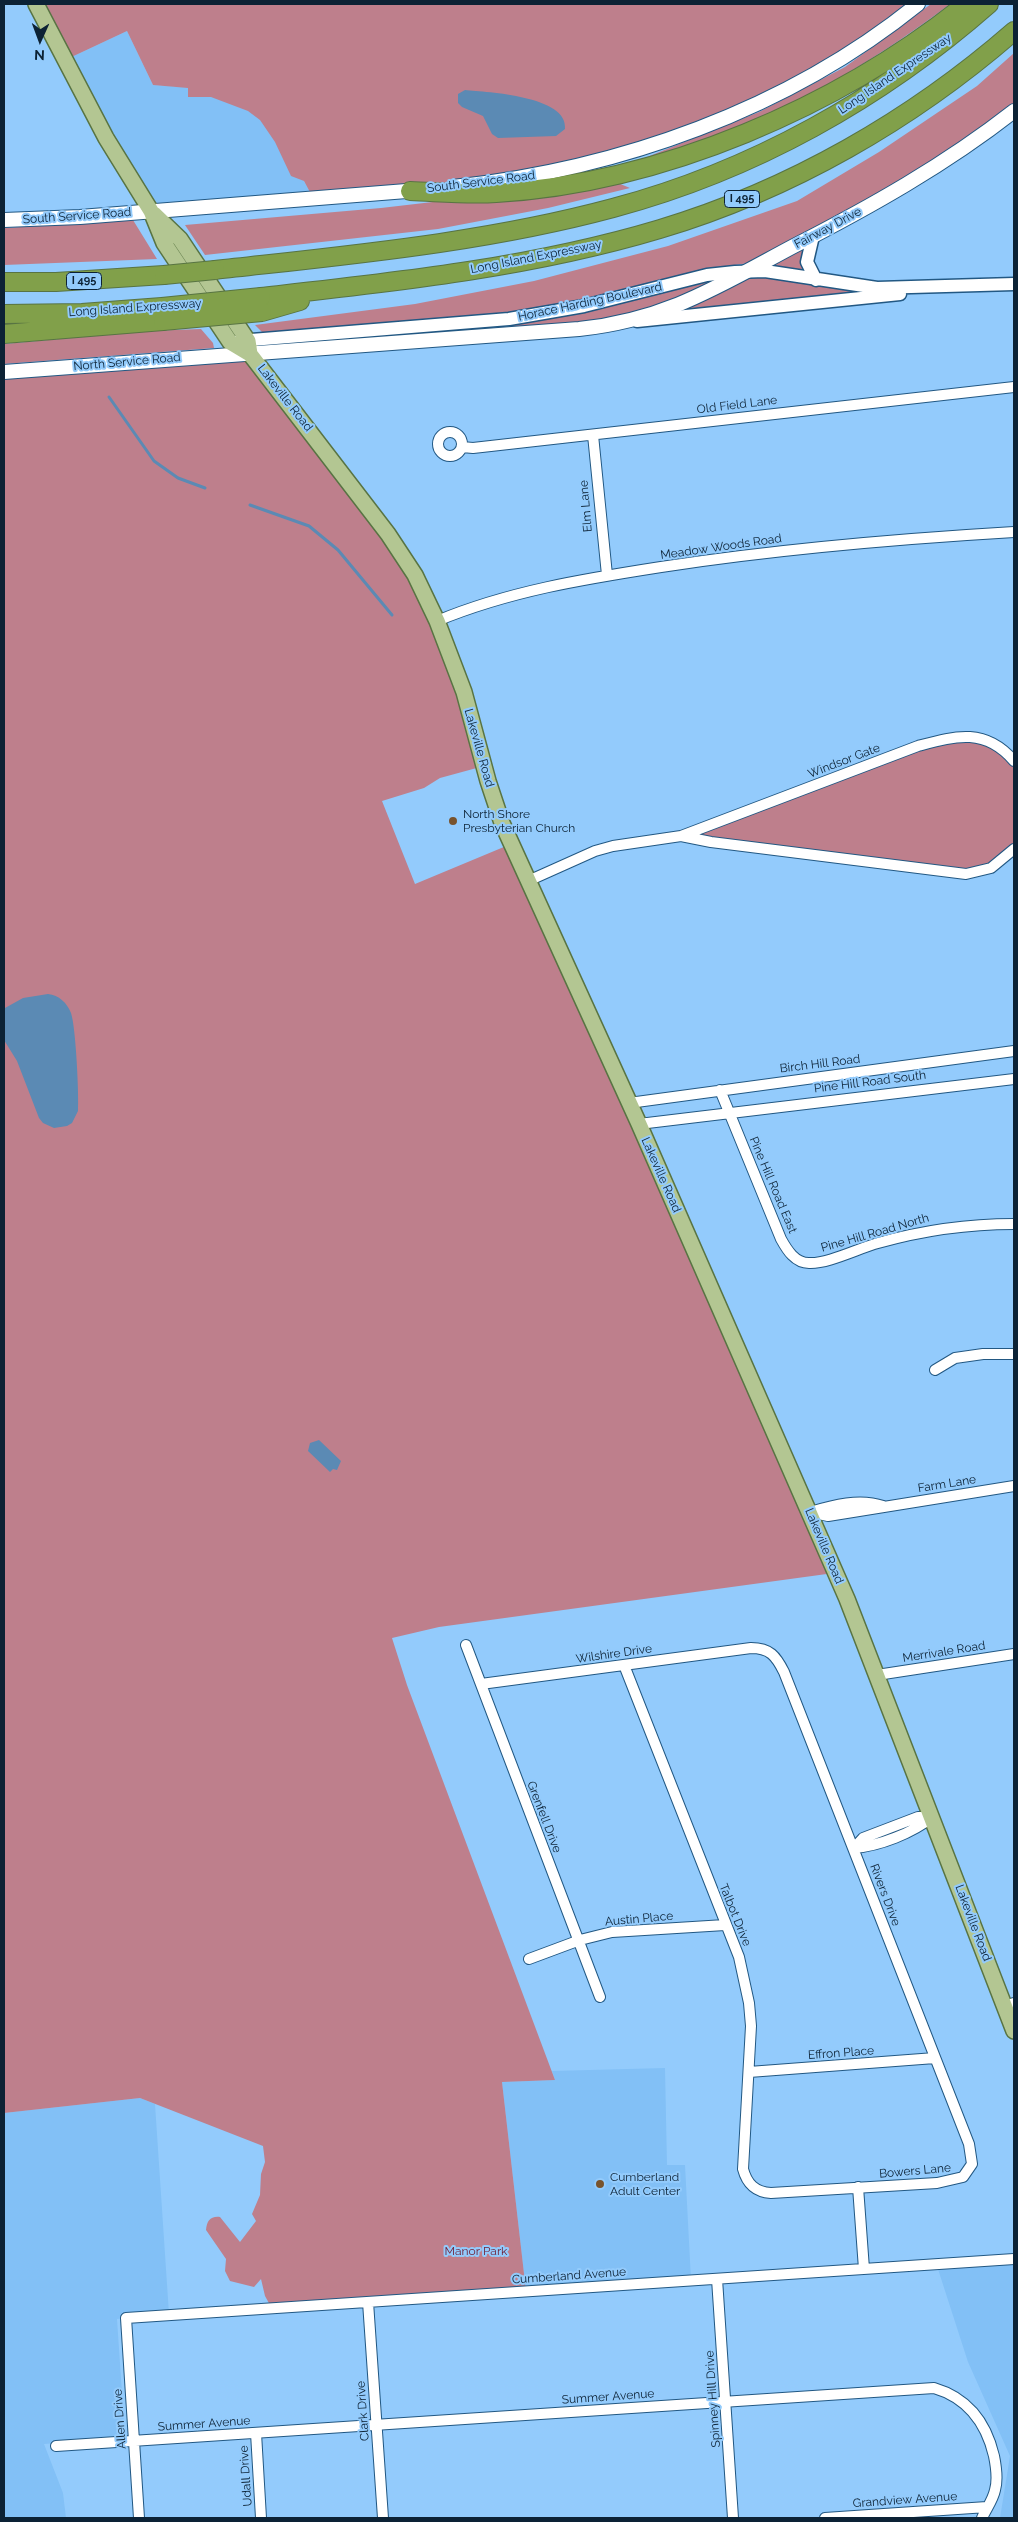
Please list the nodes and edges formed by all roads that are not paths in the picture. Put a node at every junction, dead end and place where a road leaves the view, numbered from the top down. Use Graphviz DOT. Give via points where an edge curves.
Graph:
graph roads {
  1 [pos="36,4"];
  2 [pos="918,4"];
  3 [pos="966,4"];
  4 [pos="990,4"];
  5 [pos="1014,31"];
  6 [pos="1014,111"];
  7 [pos="410,191"];
  8 [pos="151,211"];
  9 [pos="4,220"];
  10 [pos="814,236"];
  11 [pos="747,271"];
  12 [pos="816,280"];
  13 [pos="4,282"];
  14 [pos="1014,284"];
  15 [pos="948,287"];
  16 [pos="4,314"];
  17 [pos="163,314"];
  18 [pos="630,322"];
  19 [pos="4,334"];
  20 [pos="249,347"];
  21 [pos="4,372"];
  22 [pos="1014,387"];
  23 [pos="593,435"];
  24 [pos="462,447"];
  25 [pos="1014,532"];
  26 [pos="607,575"];
  27 [pos="437,621"];
  28 [pos="1014,761"];
  29 [pos="681,836"];
  30 [pos="1014,849"];
  31 [pos="528,881"];
  32 [pos="1014,1051"];
  33 [pos="1014,1079"];
  34 [pos="720,1090"];
  35 [pos="629,1103"];
  36 [pos="729,1112"];
  37 [pos="638,1124"];
  38 [pos="1014,1224"];
  39 [pos="802,1262"];
  40 [pos="1014,1354"];
  41 [pos="934,1370"];
  42 [pos="1014,1486"];
  43 [pos="810,1512"];
  44 [pos="466,1644"];
  45 [pos="750,1648"];
  46 [pos="1014,1654"];
  47 [pos="624,1665"];
  48 [pos="877,1675"];
  49 [pos="481,1684"];
  50 [pos="932,1817"];
  51 [pos="854,1848"];
  52 [pos="725,1925"];
  53 [pos="580,1940"];
  54 [pos="529,1960"];
  55 [pos="600,1998"];
  56 [pos="1009,2004"];
  57 [pos="1014,2031"];
  58 [pos="935,2058"];
  59 [pos="748,2072"];
  60 [pos="970,2170"];
  61 [pos="751,2186"];
  62 [pos="858,2187"];
  63 [pos="1014,2259"];
  64 [pos="864,2269"];
  65 [pos="717,2279"];
  66 [pos="368,2302"];
  67 [pos="126,2318"];
  68 [pos="726,2401"];
  69 [pos="377,2425"];
  70 [pos="256,2433"];
  71 [pos="133,2441"];
  72 [pos="56,2446"];
  73 [pos="987,2507"];
  74 [pos="139,2518"];
  75 [pos="261,2518"];
  76 [pos="383,2518"];
  77 [pos="733,2518"];
  78 [pos="825,2518"];
  79 [pos="982,2518"];
  1 -- 8 [label="main road, Lakeville Road" via="106,138"];
  2 -- 7 [label="main road, South Service Road" via="850,51 792,85 675,137 563,170"];
  3 -- 7 [label="highway" via="904,49 835,90 770,122 678,158 608,176 509,192"];
  4 -- 13 [label="highway, Long Island Expressway / I 495, bridge" via="943,43 846,109 742,162 670,191 613,208 492,235 376,252 164,275"];
  5 -- 17 [label="highway, Long Island Expressway / I 495, bridge" via="939,91 882,128 806,170 734,203 660,229 585,249 470,271 354,286 262,304"];
  6 -- 10 [label="main road, Fairway Drive" via="929,171"];
  7 -- 8 [label="main road, South Service Road"];
  8 -- 9 [label="main road, South Service Road"];
  8 -- 20 [label="main road, Lakeville Road" via="180,239"];
  8 -- 20 [label="main road, Lakeville Road" via="164,243 230,342"];
  10 -- 11 [label="main road, Fairway Drive"];
  10 -- 12 [label="street" via="807,262"];
  11 -- 12 [label="street, Horace Harding Boulevard"];
  11 -- 18 [label="main road, Fairway Drive" via="681,305"];
  11 -- 20 [label="street, Horace Harding Boulevard" via="706,275 584,306 509,320"];
  12 -- 15 [label="street, Horace Harding Boulevard" via="877,288"];
  14 -- 15 [label="street, Horace Harding Boulevard"];
  15 -- 18 [label="street, Horace Harding Boulevard" via="877,298"];
  16 -- 17 [label="highway, Long Island Expressway"];
  17 -- 19 [label="highway"];
  18 -- 20 [label="main road, Horace Harding Boulevard" via="579,329"];
  20 -- 21 [label="main road, North Service Road"];
  20 -- 27 [label="main road, Lakeville Road" via="388,534 415,575"];
  22 -- 23 [label="street, Old Field Lane"];
  23 -- 24 [label="street, Old Field Lane"];
  23 -- 26 [label="street, Elm Lane"];
  25 -- 26 [label="street, Meadow Woods Road" via="798,549"];
  26 -- 27 [label="street, Meadow Woods Road" via="511,595"];
  27 -- 31 [label="main road, Lakeville Road" via="464,692 502,823"];
  28 -- 29 [label="street, Windsor Gate" via="987,740 957,736 918,746"];
  29 -- 30 [label="street, Windsor Gate" via="966,874 991,868"];
  29 -- 31 [label="street, Windsor Gate" via="605,848"];
  31 -- 35 [label="main road, Lakeville Road"];
  32 -- 34 [label="street, Birch Hill Road"];
  33 -- 36 [label="street, Pine Hill Road South"];
  34 -- 35 [label="street, Birch Hill Road"];
  34 -- 36 [label="street, Pine Hill Road East"];
  35 -- 37 [label="main road, Lakeville Road"];
  36 -- 37 [label="street, Pine Hill Road South"];
  36 -- 39 [label="street, Pine Hill Road East" via="781,1239 789,1253"];
  37 -- 43 [label="main road, Lakeville Road"];
  38 -- 39 [label="street, Pine Hill Road North" via="942,1227 818,1262"];
  40 -- 41 [label="street" via="954,1358"];
  42 -- 43 [label="street, Farm Lane" via="883,1506 868,1501"];
  43 -- 48 [label="main road, Lakeville Road"];
  44 -- 49 [label="street, Grenfell Drive"];
  45 -- 47 [label="street, Wilshire Drive"];
  45 -- 51 [label="street, Rivers Drive" via="772,1652 779,1662"];
  46 -- 48 [label="street, Merrivale Road"];
  47 -- 49 [label="street, Wilshire Drive"];
  47 -- 52 [label="street, Talbot Drive"];
  48 -- 50 [label="main road, Lakeville Road"];
  49 -- 53 [label="street, Grenfell Drive"];
  50 -- 51 [label="street" via="922,1825 867,1847"];
  50 -- 56 [label="main road, Lakeville Road"];
  51 -- 58 [label="street, Rivers Drive"];
  52 -- 53 [label="street, Austin Place" via="612,1932"];
  52 -- 59 [label="street, Talbot Drive" via="739,1957 749,2002"];
  53 -- 54 [label="street, Austin Place"];
  53 -- 55 [label="street, Grenfell Drive"];
  56 -- 57 [label="main road, Lakeville Road"];
  58 -- 59 [label="street, Effron Place"];
  58 -- 60 [label="street, Rivers Drive" via="970,2144"];
  59 -- 61 [label="street, Talbot Drive" via="743,2168"];
  60 -- 62 [label="street, Bowers Lane" via="963,2177 951,2181"];
  61 -- 62 [label="street, Bowers Lane" via="771,2193"];
  62 -- 64 [label="street"];
  63 -- 64 [label="street, Cumberland Avenue"];
  64 -- 65 [label="street, Cumberland Avenue"];
  65 -- 66 [label="street, Cumberland Avenue"];
  65 -- 68 [label="street, Spinney Hill Drive"];
  66 -- 67 [label="street, Cumberland Avenue"];
  66 -- 69 [label="street, Clark Drive"];
  67 -- 71 [label="street, Allen Drive"];
  68 -- 69 [label="street, Summer Avenue"];
  68 -- 73 [label="street, Summer Avenue" via="924,2388 947,2392 972,2408 991,2442 996,2466 995,2490"];
  68 -- 77 [label="street, Spinney Hill Drive"];
  69 -- 70 [label="street, Summer Avenue"];
  69 -- 76 [label="street, Clark Drive"];
  70 -- 71 [label="street, Summer Avenue"];
  70 -- 75 [label="street, Udall Drive"];
  71 -- 72 [label="street, Summer Avenue"];
  71 -- 74 [label="street, Allen Drive"];
  73 -- 78 [label="street, Grandview Avenue"];
  73 -- 79 [label="street, Summer Avenue"];
}
